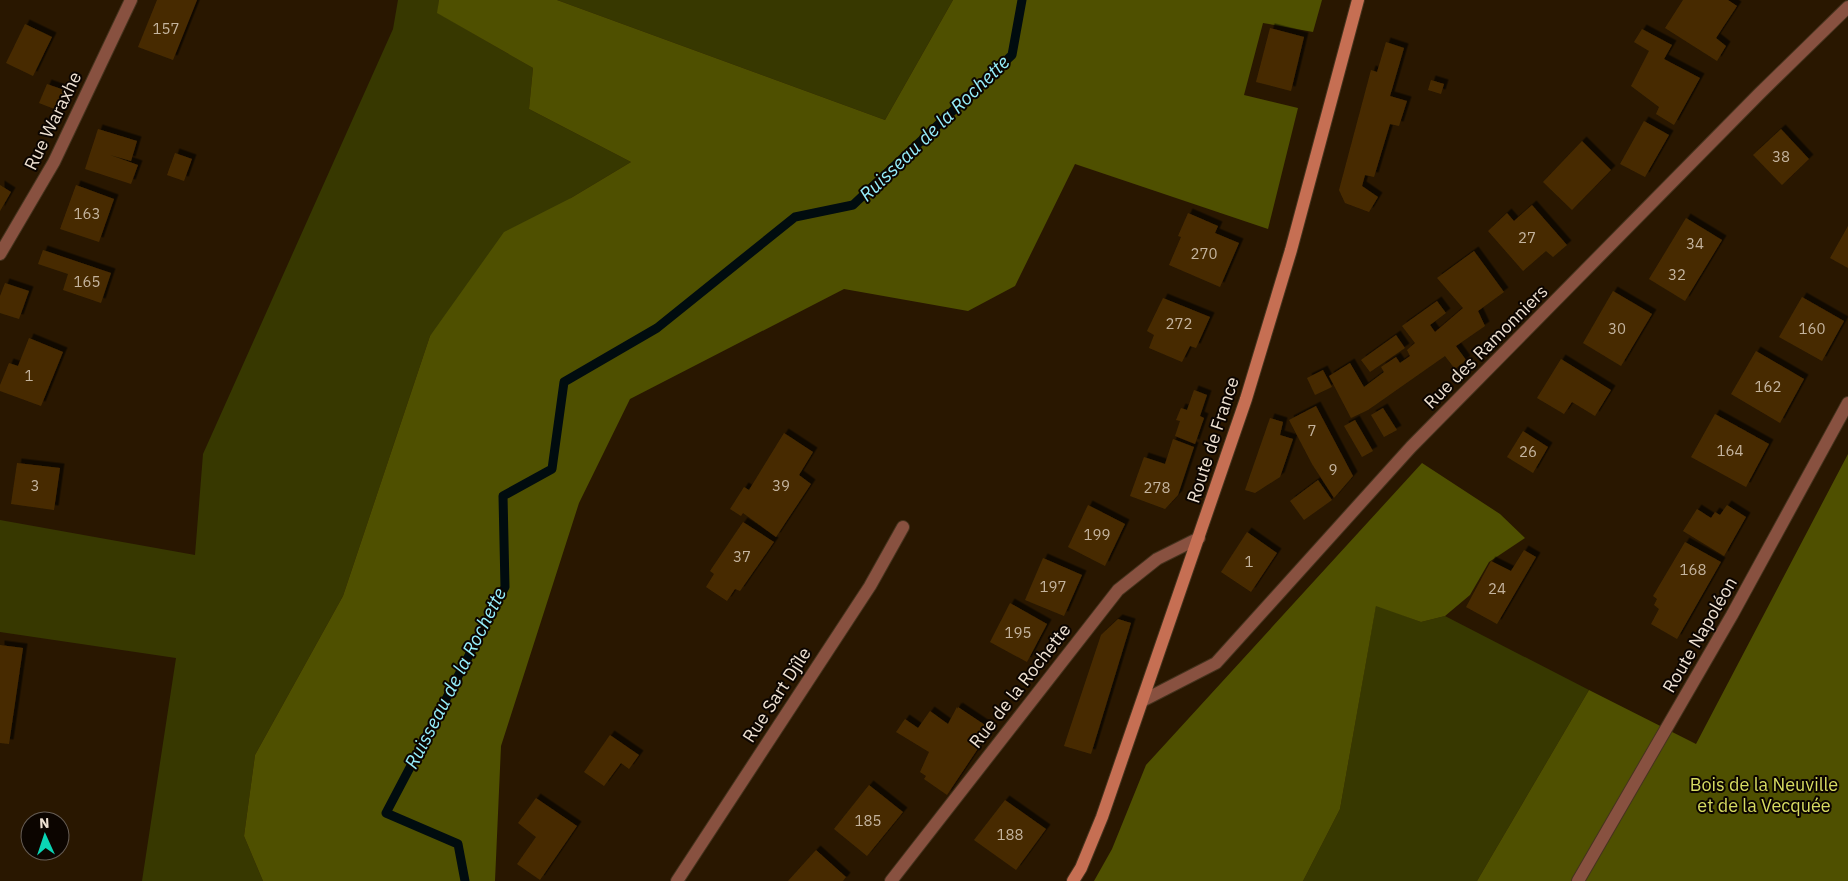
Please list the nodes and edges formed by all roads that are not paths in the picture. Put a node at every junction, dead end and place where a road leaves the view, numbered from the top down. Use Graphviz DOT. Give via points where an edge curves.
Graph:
graph roads {
  1 [pos="130,0"];
  2 [pos="1358,0"];
  3 [pos="1848,8"];
  4 [pos="0,254"];
  5 [pos="1848,403"];
  6 [pos="903,527"];
  7 [pos="1199,538"];
  8 [pos="1144,700"];
  9 [pos="677,881"];
  10 [pos="890,881"];
  11 [pos="1073,881"];
  12 [pos="1578,881"];
  1 -- 4 [label="street, Rue Waraxhe" via="54,162"];
  2 -- 7 [label="main road, Route de France" via="1291,250"];
  3 -- 8 [label="street, Rue des Ramonniers" via="1411,447 1216,663"];
  5 -- 12 [label="street, Route Napoléon" via="1732,615"];
  6 -- 9 [label="street, Rue Sart Djîle" via="870,586"];
  7 -- 8 [label="main road, Route de France"];
  7 -- 10 [label="street, Rue de la Rochette" via="1156,559 1118,590"];
  8 -- 11 [label="main road, Route de France" via="1102,817"];
}
